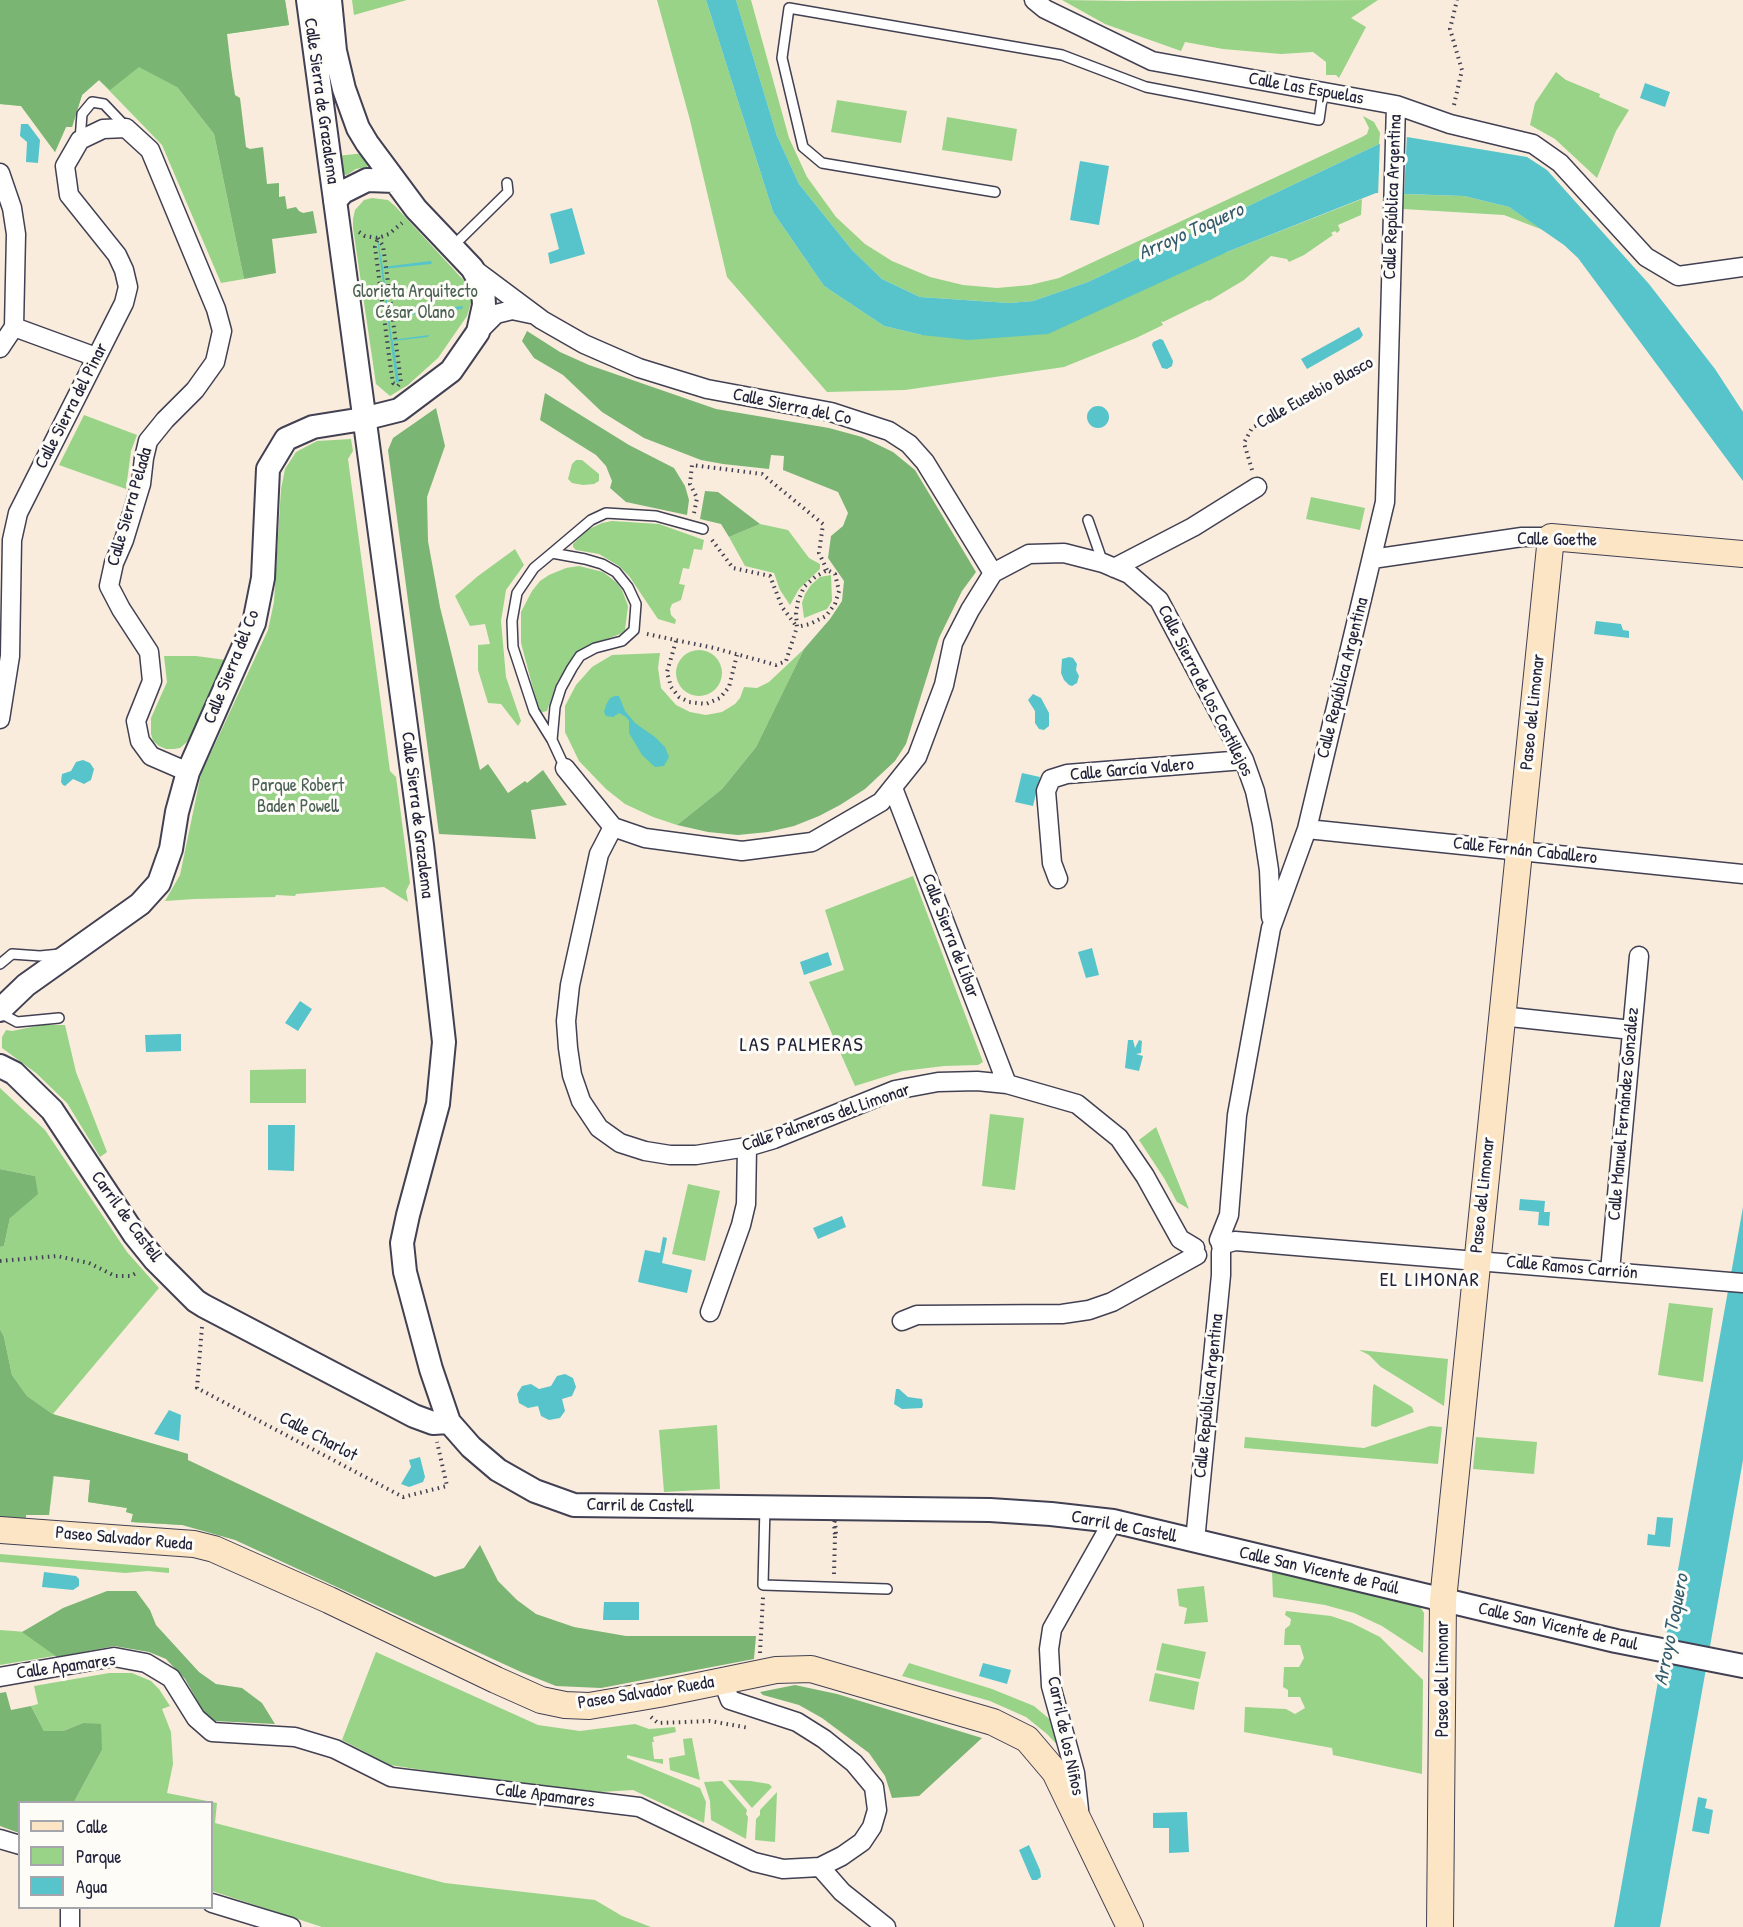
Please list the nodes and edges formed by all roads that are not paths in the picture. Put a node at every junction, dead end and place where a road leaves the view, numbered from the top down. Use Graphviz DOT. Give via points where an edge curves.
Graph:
graph roads {
  1 [pos="308,0"];
  2 [pos="330,0"];
  3 [pos="1035,0"];
  4 [pos="1323,92"];
  5 [pos="1396,105"];
  6 [pos="126,128"];
  7 [pos="80,140"];
  8 [pos="0,173"];
  9 [pos="394,181"];
  10 [pos="507,183"];
  11 [pos="994,192"];
  12 [pos="335,201"];
  13 [pos="452,247"];
  14 [pos="1743,255"];
  15 [pos="1743,267"];
  16 [pos="472,268"];
  17 [pos="1716,271"];
  18 [pos="532,314"];
  19 [pos="14,327"];
  20 [pos="478,332"];
  21 [pos="0,348"];
  22 [pos="96,357"];
  23 [pos="363,419"];
  24 [pos="1257,488"];
  25 [pos="1088,520"];
  26 [pos="704,529"];
  27 [pos="1551,537"];
  28 [pos="552,553"];
  29 [pos="1743,554"];
  30 [pos="1372,559"];
  31 [pos="1109,565"];
  32 [pos="993,573"];
  33 [pos="0,719"];
  34 [pos="552,740"];
  35 [pos="1244,760"];
  36 [pos="565,768"];
  37 [pos="188,772"];
  38 [pos="893,788"];
  39 [pos="613,826"];
  40 [pos="1307,829"];
  41 [pos="1519,851"];
  42 [pos="1743,874"];
  43 [pos="1058,879"];
  44 [pos="1271,928"];
  45 [pos="72,953"];
  46 [pos="1639,956"];
  47 [pos="0,964"];
  48 [pos="0,1011"];
  49 [pos="1501,1016"];
  50 [pos="59,1018"];
  51 [pos="1632,1030"];
  52 [pos="0,1066"];
  53 [pos="1008,1084"];
  54 [pos="747,1148"];
  55 [pos="1220,1246"];
  56 [pos="1196,1251"];
  57 [pos="1476,1261"];
  58 [pos="1610,1271"];
  59 [pos="1743,1283"];
  60 [pos="710,1312"];
  61 [pos="902,1321"];
  62 [pos="441,1423"];
  63 [pos="765,1507"];
  64 [pos="1113,1521"];
  65 [pos="0,1530"];
  66 [pos="1195,1541"];
  67 [pos="887,1589"];
  68 [pos="1443,1600"];
  69 [pos="1743,1666"];
  70 [pos="0,1677"];
  71 [pos="723,1682"];
  72 [pos="1081,1823"];
  73 [pos="0,1839"];
  74 [pos="18,1844"];
  75 [pos="820,1867"];
  76 [pos="213,1903"];
  77 [pos="70,1909"];
  78 [pos="70,1927"];
  79 [pos="291,1927"];
  80 [pos="886,1927"];
  81 [pos="1131,1927"];
  82 [pos="1440,1927"];
  1 -- 12 [label="street, Calle Sierra de Grazalema"];
  2 -- 9 [label="street, Calle Sierra de Grazalema" via="344,89 358,128"];
  3 -- 4 [label="street, Calle Las Espuelas" via="1045,9 1152,61"];
  4 -- 5 [label="street, Calle Las Espuelas"];
  4 -- 11 [label="lane" via="1319,120 1146,87 1062,55 789,8 782,58 803,147 822,163"];
  5 -- 17 [label="street, Calle Las Espuelas" via="1450,124 1533,144 1560,164 1646,257 1678,276"];
  5 -- 30 [label="street, Calle República Argentina" via="1385,502"];
  6 -- 7 [label="street" via="103,129"];
  6 -- 7 [label="lane" via="104,104 92,102 82,114"];
  6 -- 37 [label="street, Calle Sierra Pelada" via="150,150 222,331 215,362 148,441 141,484 110,586 149,652 152,681 136,721 140,741 151,756"];
  7 -- 22 [label="street, Calle Sierra del Pinar" via="65,166 69,195 117,255 128,287 124,303"];
  8 -- 19 [label="street" via="16,234"];
  9 -- 12 [label="street, Calle Sierra de Grazalema" via="367,180 343,192"];
  9 -- 13 [label="street, Calle Sierra de Grazalema"];
  10 -- 13 [label="lane" via="508,192"];
  12 -- 23 [label="street, Calle Sierra de Grazalema"];
  13 -- 16 [label="street, Calle Sierra de Grazalema"];
  14 -- 17 [label="street"];
  15 -- 17 [label="street, Calle Las Espuelas"];
  16 -- 18 [label="street, Calle Sierra del Co"];
  16 -- 20 [label="street, Calle Sierra del Co" via="483,287 484,306"];
  18 -- 20 [label="street, Calle Sierra del Co" via="512,309 496,314"];
  18 -- 32 [label="street, Calle Sierra del Co" via="584,344 639,368 707,389 831,412 889,431 909,444 925,462"];
  19 -- 21 [label="street"];
  19 -- 22 [label="street"];
  20 -- 23 [label="street, Calle Sierra del Co" via="451,371 399,410"];
  22 -- 33 [label="street, Calle Sierra del Pinar" via="18,513 12,540 10,656"];
  23 -- 37 [label="street, Calle Sierra del Co" via="313,427 286,440 268,469 263,578 254,623"];
  23 -- 62 [label="street, Calle Sierra de Grazalema" via="420,833 444,1042 438,1104 402,1243 405,1272"];
  24 -- 31 [label="street" via="1193,527"];
  25 -- 31 [label="lane"];
  26 -- 28 [label="lane" via="656,516 606,513 591,520"];
  27 -- 29 [label="main road, Calle Goethe"];
  27 -- 30 [label="street, Calle Goethe" via="1522,537"];
  27 -- 41 [label="main road, Paseo del Limonar"];
  28 -- 34 [label="lane" via="534,568 517,593 512,621 513,647 534,711"];
  28 -- 34 [label="lane" via="602,564 616,572 636,604 634,630 622,641 580,656 561,688"];
  30 -- 40 [label="street, Calle República Argentina"];
  31 -- 32 [label="street, Calle Sierra de los Castillejos" via="1064,553 1029,554"];
  31 -- 35 [label="street, Calle Sierra de los Castillejos" via="1129,574 1159,600"];
  32 -- 38 [label="street" via="953,643 944,685 918,757"];
  34 -- 36 [label="lane"];
  35 -- 43 [label="street, Calle García Valero" via="1051,778 1046,791 1052,863"];
  35 -- 44 [label="street, Calle Sierra de los Castillejos" via="1262,824 1269,870"];
  36 -- 39 [label="street"];
  37 -- 45 [label="street, Calle Sierra del Co" via="171,849 159,883 140,904"];
  38 -- 39 [label="street" via="881,802 812,842 742,851 645,838"];
  38 -- 53 [label="street, Calle Sierra de Líbar"];
  39 -- 54 [label="street, Calle Palmeras del Limonar" via="599,854 570,985 567,1048 581,1101 599,1128 620,1143 645,1151 696,1155"];
  40 -- 41 [label="street, Calle Fernán Caballero"];
  40 -- 44 [label="street, Calle República Argentina"];
  41 -- 42 [label="street, Calle Fernán Caballero"];
  41 -- 49 [label="main road, Paseo del Limonar"];
  44 -- 55 [label="street, Calle República Argentina" via="1237,1115 1229,1215"];
  45 -- 47 [label="lane" via="12,954"];
  45 -- 48 [label="street, Calle Sierra del Co" via="27,985"];
  46 -- 51 [label="street, Calle Manuel Fernández González"];
  48 -- 50 [label="lane" via="17,1022"];
  49 -- 51 [label="street"];
  49 -- 57 [label="main road, Paseo del Limonar"];
  51 -- 58 [label="street, Calle Manuel Fernández González"];
  52 -- 62 [label="street, Carril de Castell" via="14,1073 52,1110 134,1234 155,1260 204,1306 414,1416"];
  53 -- 54 [label="street, Calle Palmeras del Limonar" via="938,1082 895,1090"];
  53 -- 56 [label="street, Calle Palmeras del Limonar" via="1077,1104 1119,1138 1180,1239"];
  54 -- 60 [label="street" via="746,1204"];
  55 -- 56 [label="street, Calle Ramos Carrión" via="1210,1234 1204,1235 1199,1238"];
  55 -- 57 [label="street, Calle Ramos Carrión" via="1235,1241"];
  55 -- 66 [label="street, Calle República Argentina" via="1221,1275"];
  56 -- 61 [label="street" via="1112,1302 1089,1310 1062,1314 917,1315"];
  57 -- 58 [label="street, Calle Ramos Carrión"];
  57 -- 68 [label="main road, Paseo del Limonar"];
  58 -- 59 [label="street, Calle Ramos Carrión"];
  62 -- 63 [label="street, Carril de Castell" via="498,1470 535,1491 574,1505"];
  63 -- 64 [label="street, Carril de Castell" via="990,1510"];
  63 -- 67 [label="lane" via="763,1585"];
  64 -- 66 [label="street, Carril de Castell"];
  64 -- 72 [label="street, Carril de los Niños" via="1052,1629 1049,1649 1051,1686 1075,1773"];
  65 -- 71 [label="main road, Paseo Salvador Rueda" via="194,1544 214,1549 541,1700 589,1706"];
  66 -- 68 [label="street, Calle San Vicente de Paúl"];
  68 -- 69 [label="street, Calle San Vicente de Paul"];
  68 -- 82 [label="main road, Paseo del Limonar"];
  70 -- 75 [label="street, Calle Apamares" via="114,1657 146,1663 171,1678 196,1718 212,1732 295,1737 334,1749 391,1777 639,1807 754,1862 783,1869"];
  71 -- 72 [label="main road, Paseo Salvador Rueda" via="776,1670 811,1669 993,1722 1027,1739 1054,1772"];
  71 -- 75 [label="street, Calle Apamares" via="730,1700 797,1722 824,1739 854,1763 874,1787 877,1810 862,1842"];
  72 -- 81 [label="main road, Paseo Salvador Rueda"];
  73 -- 74 [label="street"];
  75 -- 80 [label="street" via="842,1892"];
  76 -- 79 [label="street"];
  77 -- 78 [label="street"];
}
